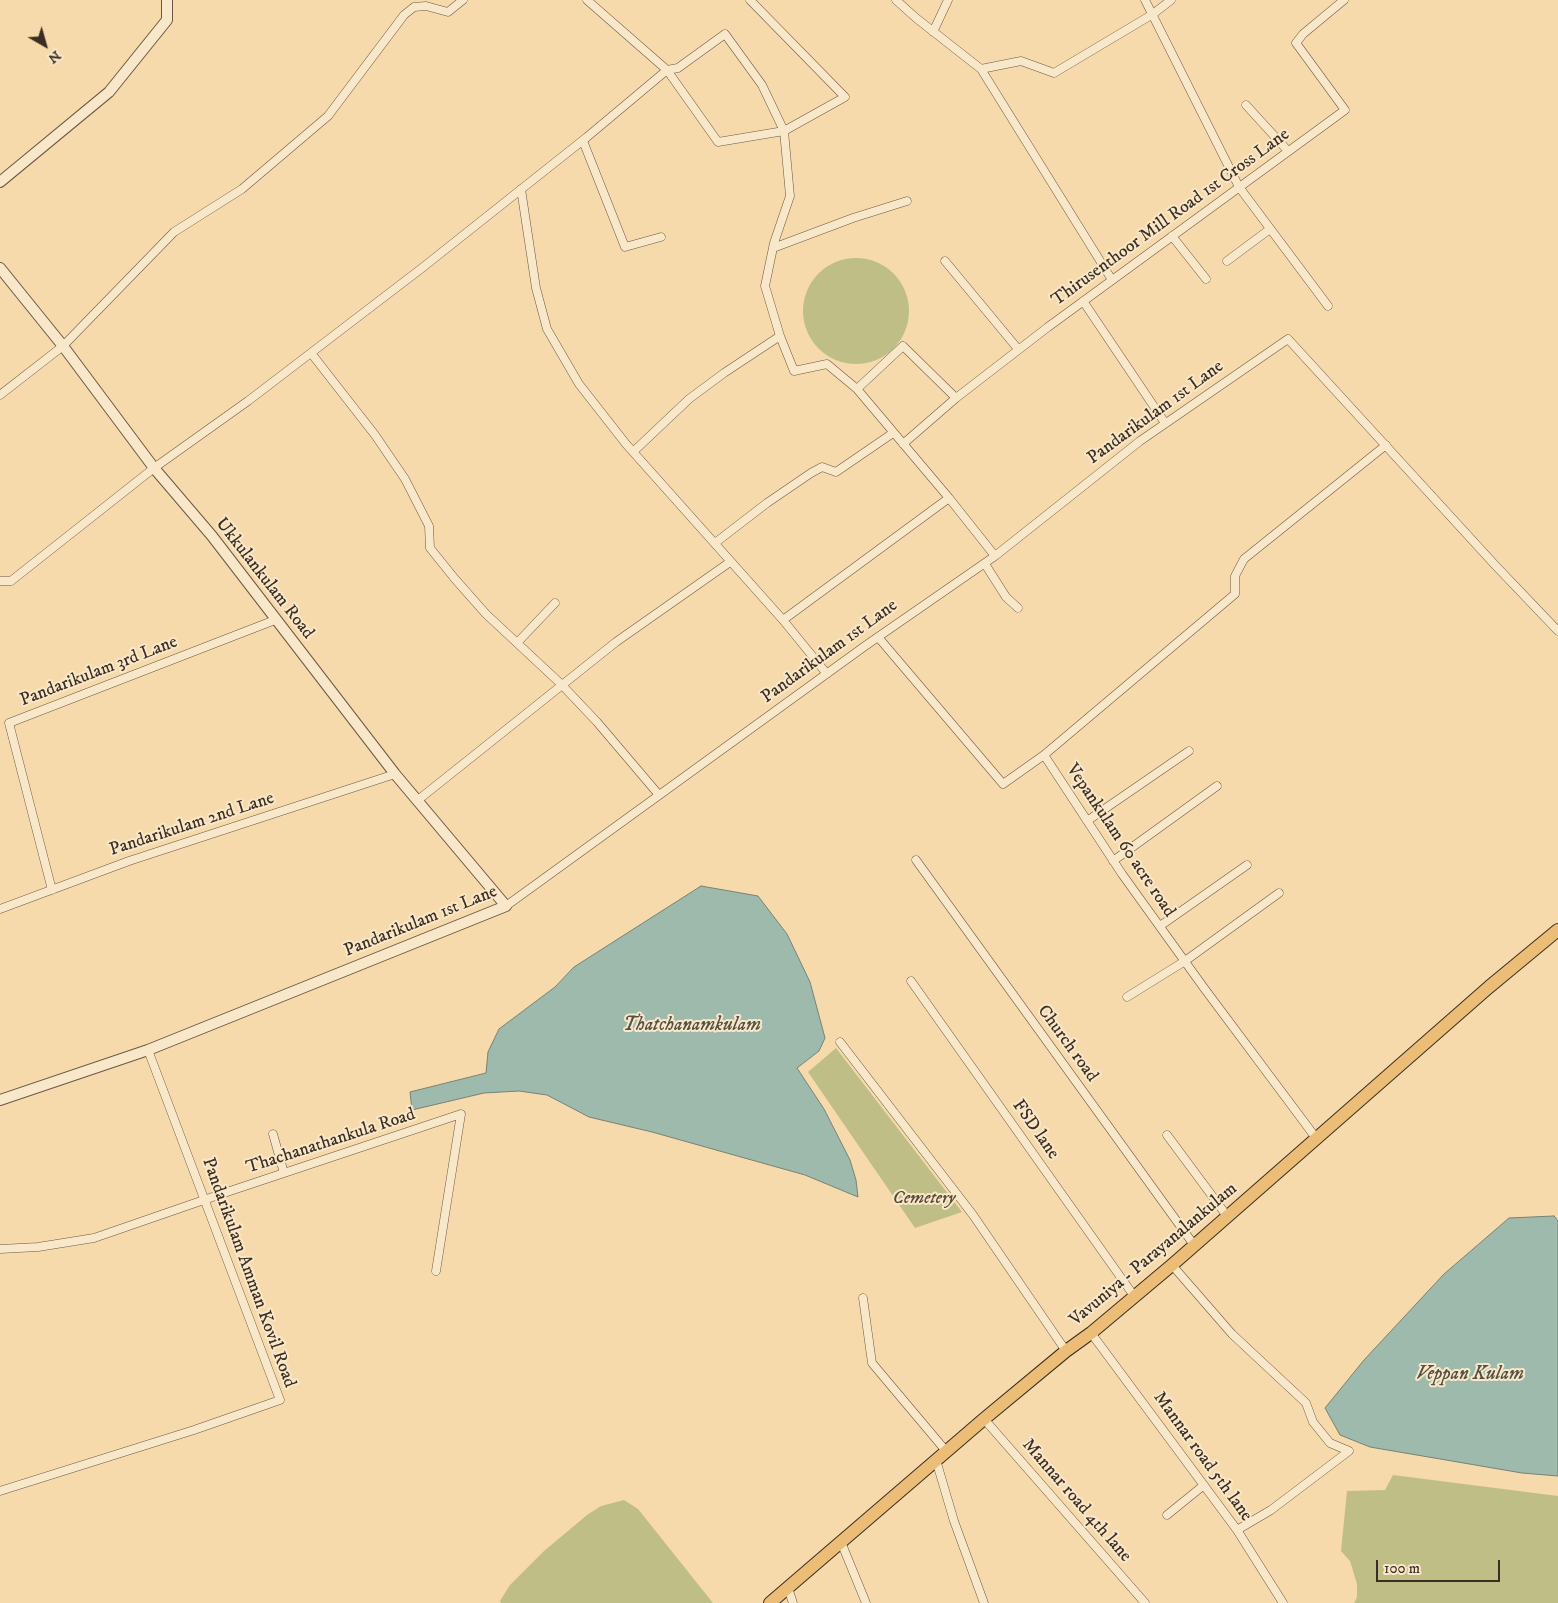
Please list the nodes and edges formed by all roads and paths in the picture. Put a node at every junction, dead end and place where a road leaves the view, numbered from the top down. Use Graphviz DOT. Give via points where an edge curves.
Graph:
graph roads {
  1 [pos="167,0"];
  2 [pos="463,0"];
  3 [pos="587,0"];
  4 [pos="750,0"];
  5 [pos="896,0"];
  6 [pos="948,0"];
  7 [pos="1145,0"];
  8 [pos="1171,0"];
  9 [pos="1344,0"];
  10 [pos="1153,14"];
  11 [pos="933,32"];
  12 [pos="981,69"];
  13 [pos="667,70"];
  14 [pos="1246,105"];
  15 [pos="784,131"];
  16 [pos="587,137"];
  17 [pos="1288,151"];
  18 [pos="0,182"];
  19 [pos="1239,187"];
  20 [pos="521,189"];
  21 [pos="907,202"];
  22 [pos="1270,229"];
  23 [pos="1172,236"];
  24 [pos="661,237"];
  25 [pos="773,248"];
  26 [pos="945,261"];
  27 [pos="1227,261"];
  28 [pos="0,268"];
  29 [pos="1206,279"];
  30 [pos="1112,280"];
  31 [pos="1083,301"];
  32 [pos="1328,306"];
  33 [pos="780,336"];
  34 [pos="63,346"];
  35 [pos="1018,349"];
  36 [pos="311,353"];
  37 [pos="857,389"];
  38 [pos="0,395"];
  39 [pos="956,398"];
  40 [pos="1166,423"];
  41 [pos="893,433"];
  42 [pos="903,444"];
  43 [pos="1386,445"];
  44 [pos="633,452"];
  45 [pos="154,468"];
  46 [pos="950,498"];
  47 [pos="715,543"];
  48 [pos="996,556"];
  49 [pos="730,562"];
  50 [pos="985,564"];
  51 [pos="0,581"];
  52 [pos="555,603"];
  53 [pos="1018,608"];
  54 [pos="275,620"];
  55 [pos="783,620"];
  56 [pos="1558,631"];
  57 [pos="878,637"];
  58 [pos="517,643"];
  59 [pos="827,674"];
  60 [pos="561,684"];
  61 [pos="1189,751"];
  62 [pos="1044,755"];
  63 [pos="395,774"];
  64 [pos="1217,786"];
  65 [pos="659,794"];
  66 [pos="418,800"];
  67 [pos="1087,821"];
  68 [pos="916,860"];
  69 [pos="1113,861"];
  70 [pos="1247,865"];
  71 [pos="52,890"];
  72 [pos="1279,893"];
  73 [pos="506,906"];
  74 [pos="0,909"];
  75 [pos="1160,926"];
  76 [pos="1558,930"];
  77 [pos="1185,961"];
  78 [pos="911,981"];
  79 [pos="1127,997"];
  80 [pos="840,1042"];
  81 [pos="148,1050"];
  82 [pos="0,1100"];
  83 [pos="273,1134"];
  84 [pos="1167,1135"];
  85 [pos="1316,1138"];
  86 [pos="284,1173"];
  87 [pos="205,1199"];
  88 [pos="1227,1216"];
  89 [pos="1194,1245"];
  90 [pos="0,1249"];
  91 [pos="1172,1265"];
  92 [pos="436,1271"];
  93 [pos="1134,1296"];
  94 [pos="863,1298"];
  95 [pos="1091,1333"];
  96 [pos="1066,1351"];
  97 [pos="984,1418"];
  98 [pos="941,1455"];
  99 [pos="1204,1485"];
  100 [pos="0,1491"];
  101 [pos="1167,1515"];
  102 [pos="1238,1530"];
  103 [pos="841,1542"];
  104 [pos="788,1588"];
  105 [pos="770,1603"];
  106 [pos="793,1603"];
  107 [pos="866,1603"];
  108 [pos="984,1603"];
  109 [pos="1145,1603"];
  110 [pos="1283,1603"];
  1 -- 18 [label="street" via="167,20 109,92"];
  2 -- 34 [label="street" via="448,12 426,6 414,7 404,15 328,116 242,189 174,232"];
  3 -- 13 [label="street"];
  4 -- 15 [label="street" via="845,97"];
  5 -- 11 [label="street"];
  6 -- 11 [label="street"];
  7 -- 10 [label="street"];
  8 -- 10 [label="street"];
  9 -- 17 [label="street, Thirusenthoor Mill Road 1st Cross Lane" via="1296,42 1345,110"];
  10 -- 12 [label="street" via="1054,73 1021,61"];
  10 -- 19 [label="street"];
  11 -- 12 [label="street"];
  12 -- 30 [label="street"];
  13 -- 15 [label="street" via="718,142"];
  13 -- 15 [label="street" via="678,68 725,34 762,85"];
  13 -- 16 [label="street"];
  14 -- 17 [label="street"];
  15 -- 25 [label="street" via="790,196"];
  16 -- 20 [label="street"];
  16 -- 24 [label="street" via="583,141 625,247"];
  17 -- 19 [label="street, Thirusenthoor Mill Road 1st Cross Lane"];
  19 -- 22 [label="street"];
  19 -- 23 [label="street, Thirusenthoor Mill Road 1st Cross Lane"];
  20 -- 36 [label="street"];
  20 -- 44 [label="street" via="536,288 548,329 579,384"];
  21 -- 25 [label="street"];
  22 -- 27 [label="street"];
  22 -- 32 [label="street"];
  23 -- 29 [label="street"];
  23 -- 30 [label="street, Thirusenthoor Mill Road 1st Cross Lane"];
  25 -- 33 [label="street" via="765,286"];
  26 -- 35 [label="street"];
  28 -- 34 [label="street, Ukkulankulam Road"];
  30 -- 31 [label="street, Thirusenthoor Mill Road 1st Cross Lane"];
  31 -- 35 [label="street, Thirusenthoor Mill Road 1st Cross Lane"];
  31 -- 40 [label="street"];
  33 -- 37 [label="street" via="794,371 827,364"];
  33 -- 44 [label="street" via="689,399"];
  34 -- 38 [label="street"];
  34 -- 45 [label="street, Ukkulankulam Road"];
  35 -- 39 [label="street, Thirusenthoor Mill Road 1st Cross Lane"];
  36 -- 45 [label="street"];
  36 -- 58 [label="street" via="406,479 429,526 430,548 486,614"];
  37 -- 39 [label="street" via="903,346"];
  37 -- 41 [label="street"];
  39 -- 42 [label="street, Thirusenthoor Mill Road 1st Cross Lane"];
  40 -- 43 [label="street, Pandarikulam 1st Lane" via="1288,339"];
  40 -- 48 [label="street, Pandarikulam 1st Lane"];
  41 -- 42 [label="street"];
  41 -- 47 [label="street" via="836,472 822,467 811,473"];
  42 -- 46 [label="street"];
  43 -- 56 [label="street, Pandarikulam 1st Lane"];
  43 -- 62 [label="street" via="1244,560 1235,576 1235,594"];
  44 -- 47 [label="street"];
  45 -- 51 [label="street" via="10,581"];
  45 -- 54 [label="street, Ukkulankulam Road" via="212,536"];
  46 -- 48 [label="street"];
  46 -- 55 [label="street"];
  47 -- 49 [label="street"];
  48 -- 50 [label="street, Pandarikulam 1st Lane"];
  49 -- 55 [label="street"];
  49 -- 60 [label="street"];
  50 -- 53 [label="street" via="1006,597"];
  50 -- 57 [label="street, Pandarikulam 1st Lane"];
  52 -- 58 [label="street"];
  54 -- 63 [label="street, Ukkulankulam Road"];
  54 -- 71 [label="street, Pandarikulam 3rd Lane" via="10,723"];
  55 -- 59 [label="street"];
  57 -- 59 [label="street, Pandarikulam 1st Lane"];
  57 -- 62 [label="street, Vepankulam 60 acre road" via="1003,784"];
  58 -- 60 [label="street"];
  59 -- 65 [label="street, Pandarikulam 1st Lane"];
  60 -- 65 [label="street"];
  60 -- 66 [label="street"];
  61 -- 67 [label="street"];
  62 -- 67 [label="street, Vepankulam 60 acre road"];
  63 -- 66 [label="street, Ukkulankulam Road"];
  63 -- 71 [label="street, Pandarikulam 2nd Lane" via="129,861"];
  64 -- 69 [label="street"];
  65 -- 73 [label="street, Pandarikulam 1st Lane"];
  66 -- 73 [label="street, Ukkulankulam Road"];
  67 -- 69 [label="street, Vepankulam 60 acre road"];
  68 -- 89 [label="street, Church road"];
  69 -- 75 [label="street, Vepankulam 60 acre road"];
  70 -- 75 [label="street"];
  71 -- 74 [label="street, Pandarikulam 2nd Lane"];
  72 -- 77 [label="street"];
  73 -- 81 [label="street, Pandarikulam 1st Lane"];
  75 -- 77 [label="street, Vepankulam 60 acre road"];
  76 -- 85 [label="highway, Vavuniya - Parayanalankulam"];
  77 -- 79 [label="street"];
  77 -- 85 [label="street, Vepankulam 60 acre road"];
  78 -- 93 [label="street, FSD lane"];
  80 -- 96 [label="street" via="973,1215"];
  81 -- 82 [label="street, Pandarikulam 1st Lane"];
  81 -- 87 [label="street, Pandarikulam Amman Kovil Road"];
  83 -- 86 [label="street"];
  84 -- 88 [label="street"];
  85 -- 88 [label="highway, Vavuniya - Parayanalankulam"];
  86 -- 87 [label="street, Thachanathankula Road"];
  86 -- 92 [label="street, Thachanathankula Road" via="461,1114"];
  87 -- 90 [label="street, Thachanathankula Road" via="94,1238"];
  87 -- 100 [label="street, Pandarikulam Amman Kovil Road" via="280,1400"];
  88 -- 89 [label="highway, Vavuniya - Parayanalankulam"];
  89 -- 91 [label="highway, Vavuniya - Parayanalankulam"];
  91 -- 93 [label="highway, Vavuniya - Parayanalankulam"];
  91 -- 102 [label="street" via="1232,1334 1306,1403 1313,1422 1330,1443 1349,1451 1271,1510"];
  93 -- 95 [label="highway, Vavuniya - Parayanalankulam"];
  94 -- 98 [label="street" via="872,1364"];
  95 -- 96 [label="highway, Vavuniya - Parayanalankulam"];
  95 -- 99 [label="street, Mannar road 5th lane"];
  96 -- 97 [label="highway, Vavuniya - Parayanalankulam"];
  97 -- 98 [label="highway, Vavuniya - Parayanalankulam"];
  97 -- 109 [label="street, Mannar road 4th lane"];
  98 -- 103 [label="highway, Vavuniya - Parayanalankulam"];
  98 -- 108 [label="street" via="954,1520"];
  99 -- 101 [label="street"];
  99 -- 102 [label="street, Mannar road 5th lane"];
  102 -- 110 [label="street, Mannar road 5th lane"];
  103 -- 104 [label="highway, Vavuniya - Parayanalankulam"];
  103 -- 107 [label="street"];
  104 -- 105 [label="highway, Vavuniya - Parayanalankulam"];
  104 -- 106 [label="street"];
}
